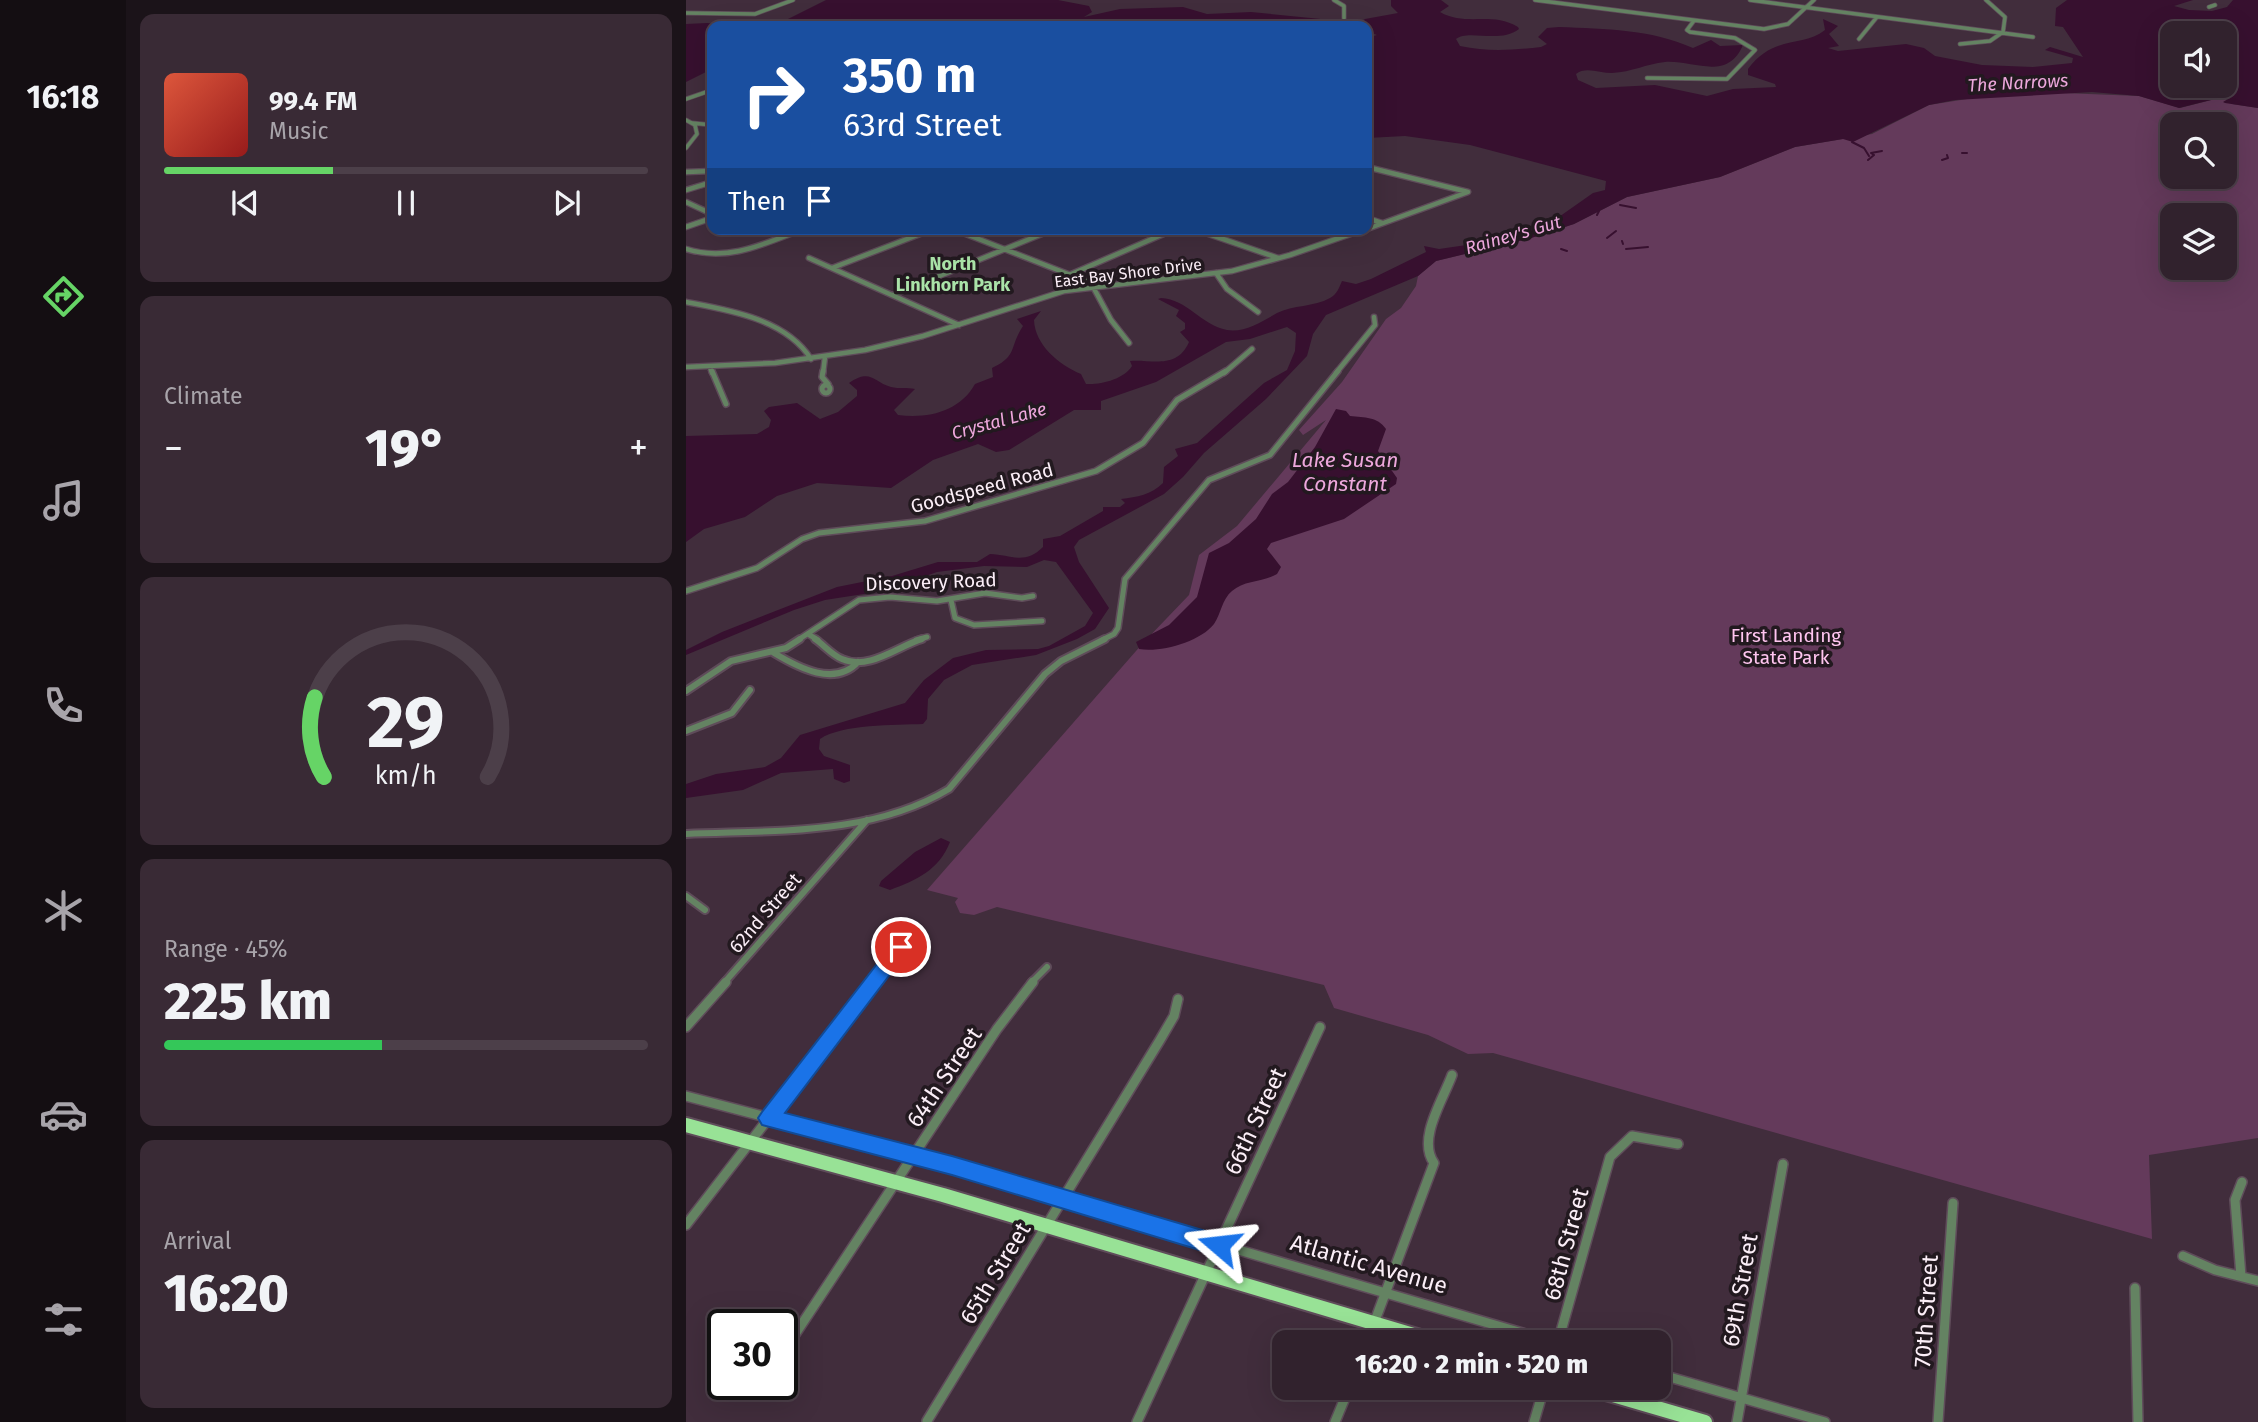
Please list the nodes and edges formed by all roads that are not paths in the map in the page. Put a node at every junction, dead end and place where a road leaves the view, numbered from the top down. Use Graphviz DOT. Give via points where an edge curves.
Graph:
graph roads {
  1 [pos="793,0"];
  2 [pos="1334,0"];
  3 [pos="1535,0"];
  4 [pos="1750,0"];
  5 [pos="1814,0"];
  6 [pos="1987,0"];
  7 [pos="1806,7"];
  8 [pos="686,13"];
  9 [pos="1877,17"];
  10 [pos="1344,18"];
  11 [pos="1693,22"];
  12 [pos="2003,33"];
  13 [pos="2033,37"];
  14 [pos="1859,39"];
  15 [pos="1960,44"];
  16 [pos="1647,78"];
  17 [pos="707,92"];
  18 [pos="686,99"];
  19 [pos="686,120"];
  20 [pos="707,121"];
  21 [pos="692,123"];
  22 [pos="699,124"];
  23 [pos="707,125"];
  24 [pos="686,148"];
  25 [pos="1372,168"];
  26 [pos="707,171"];
  27 [pos="686,172"];
  28 [pos="707,184"];
  29 [pos="686,191"];
  30 [pos="686,202"];
  31 [pos="707,213"];
  32 [pos="707,218"];
  33 [pos="1372,220"];
  34 [pos="1382,223"];
  35 [pos="686,227"];
  36 [pos="1372,227"];
  37 [pos="787,235"];
  38 [pos="917,235"];
  39 [pos="968,235"];
  40 [pos="1040,235"];
  41 [pos="1161,235"];
  42 [pos="1212,235"];
  43 [pos="1348,235"];
  44 [pos="686,249"];
  45 [pos="1004,250"];
  46 [pos="809,258"];
  47 [pos="1279,258"];
  48 [pos="832,268"];
  49 [pos="1216,274"];
  50 [pos="1069,275"];
  51 [pos="1094,286"];
  52 [pos="893,295"];
  53 [pos="686,302"];
  54 [pos="1258,312"];
  55 [pos="1374,317"];
  56 [pos="959,325"];
  57 [pos="1129,343"];
  58 [pos="1252,349"];
  59 [pos="825,357"];
  60 [pos="811,359"];
  61 [pos="686,367"];
  62 [pos="710,367"];
  63 [pos="828,384"];
  64 [pos="726,404"];
  65 [pos="686,591"];
  66 [pos="1033,596"];
  67 [pos="951,600"];
  68 [pos="1042,621"];
  69 [pos="808,634"];
  70 [pos="927,637"];
  71 [pos="774,653"];
  72 [pos="858,662"];
  73 [pos="750,690"];
  74 [pos="686,691"];
  75 [pos="686,731"];
  76 [pos="867,820"];
  77 [pos="686,834"];
  78 [pos="686,896"];
  79 [pos="705,910"];
  80 [pos="912,933"];
  81 [pos="1047,967"];
  82 [pos="1178,999"];
  83 [pos="686,1027"];
  84 [pos="1321,1027"];
  85 [pos="1452,1075"];
  86 [pos="686,1096"];
  87 [pos="769,1118"];
  88 [pos="686,1125"];
  89 [pos="750,1142"];
  90 [pos="1678,1144"];
  91 [pos="915,1156"];
  92 [pos="1783,1164"];
  93 [pos="2242,1182"];
  94 [pos="898,1183"];
  95 [pos="1063,1199"];
  96 [pos="1953,1203"];
  97 [pos="686,1225"];
  98 [pos="1046,1226"];
  99 [pos="1219,1245"];
  100 [pos="2183,1256"];
  101 [pos="1206,1273"];
  102 [pos="2241,1276"];
  103 [pos="2258,1281"];
  104 [pos="2136,1288"];
  105 [pos="1385,1293"];
  106 [pos="1374,1323"];
  107 [pos="798,1330"];
  108 [pos="1371,1330"];
  109 [pos="1397,1330"];
  110 [pos="1514,1330"];
  111 [pos="1560,1330"];
  112 [pos="1671,1378"];
  113 [pos="1741,1398"];
  114 [pos="1344,1400"];
  115 [pos="1540,1400"];
  116 [pos="1630,1400"];
  117 [pos="927,1421"];
  118 [pos="1137,1422"];
  119 [pos="1335,1422"];
  120 [pos="1534,1422"];
  121 [pos="1705,1422"];
  122 [pos="1737,1422"];
  123 [pos="1825,1422"];
  124 [pos="1938,1422"];
  125 [pos="2138,1422"];
  1 -- 8 [label="street" via="761,13"];
  2 -- 10 [label="street" via="1344,6"];
  3 -- 11 [label="street"];
  4 -- 7 [label="street"];
  5 -- 7 [label="street"];
  6 -- 12 [label="street" via="2005,17"];
  7 -- 9 [label="street"];
  7 -- 11 [label="street" via="1788,24 1772,29"];
  9 -- 12 [label="street"];
  9 -- 14 [label="street"];
  11 -- 16 [label="street" via="1690,32 1744,41 1755,50 1727,79"];
  12 -- 13 [label="street"];
  12 -- 15 [label="street" via="1990,41"];
  17 -- 18 [label="street"];
  19 -- 21 [label="street"];
  20 -- 22 [label="street"];
  21 -- 22 [label="street"];
  21 -- 24 [label="street" via="697,134"];
  22 -- 23 [label="street"];
  25 -- 34 [label="street, East Bay Shore Drive" via="1468,191 1465,196"];
  26 -- 27 [label="street"];
  28 -- 29 [label="street"];
  30 -- 31 [label="street"];
  32 -- 35 [label="street"];
  33 -- 34 [label="street"];
  34 -- 36 [label="street, East Bay Shore Drive"];
  37 -- 44 [label="street" via="713,257"];
  38 -- 48 [label="street"];
  39 -- 45 [label="street"];
  40 -- 45 [label="street"];
  41 -- 50 [label="street"];
  42 -- 47 [label="street"];
  43 -- 47 [label="street, East Bay Shore Drive"];
  45 -- 50 [label="street"];
  45 -- 52 [label="street"];
  46 -- 48 [label="street"];
  47 -- 49 [label="street, East Bay Shore Drive"];
  48 -- 52 [label="street"];
  49 -- 51 [label="street, East Bay Shore Drive"];
  49 -- 54 [label="street" via="1227,289"];
  50 -- 51 [label="street"];
  51 -- 56 [label="street, East Bay Shore Drive" via="1037,298"];
  51 -- 57 [label="street"];
  52 -- 56 [label="street"];
  53 -- 60 [label="street" via="768,326 800,344"];
  55 -- 76 [label="street" via="1375,325 1270,455 1209,480 1125,579 1114,634 1045,674 944,793"];
  56 -- 59 [label="street, East Bay Shore Drive"];
  58 -- 65 [label="street, Goodspeed Road" via="1218,378 1177,400 1143,443 1096,471 934,519 819,533 757,568"];
  59 -- 60 [label="street, East Bay Shore Drive"];
  59 -- 63 [label="street" via="822,377"];
  60 -- 62 [label="street, East Bay Shore Drive"];
  61 -- 62 [label="street, East Bay Shore Drive"];
  62 -- 64 [label="street"];
  66 -- 67 [label="street, Discovery Road" via="985,593"];
  67 -- 68 [label="street" via="954,618 967,624"];
  67 -- 69 [label="street, Discovery Road" via="865,599"];
  69 -- 71 [label="street, Discovery Road"];
  69 -- 72 [label="street" via="839,658"];
  70 -- 72 [label="street"];
  71 -- 72 [label="street" via="798,668 829,674 845,673"];
  71 -- 74 [label="street, Discovery Road" via="731,661"];
  73 -- 75 [label="street" via="725,719"];
  76 -- 77 [label="street" via="826,828"];
  76 -- 83 [label="street, 62nd Street"];
  78 -- 79 [label="street"];
  80 -- 87 [label="street"];
  81 -- 91 [label="street, 64th Street" via="1030,985"];
  82 -- 95 [label="street, 65th Street" via="1174,1016"];
  84 -- 99 [label="street, 66th Street"];
  85 -- 105 [label="street" via="1428,1138 1427,1153 1434,1163"];
  86 -- 87 [label="street, Atlantic Avenue"];
  87 -- 89 [label="street"];
  87 -- 91 [label="street, Atlantic Avenue"];
  88 -- 89 [label="highway"];
  89 -- 94 [label="highway"];
  89 -- 97 [label="street"];
  90 -- 111 [label="street, 68th Street" via="1632,1136 1610,1157"];
  91 -- 94 [label="street, 64th Street"];
  91 -- 95 [label="street, Atlantic Avenue"];
  92 -- 113 [label="street, 69th Street"];
  93 -- 102 [label="street" via="2235,1200"];
  94 -- 98 [label="highway"];
  94 -- 107 [label="street, 64th Street"];
  95 -- 98 [label="street, 65th Street"];
  95 -- 99 [label="street, Atlantic Avenue"];
  96 -- 124 [label="street, 70th Street"];
  98 -- 101 [label="highway"];
  98 -- 117 [label="street, 65th Street"];
  99 -- 101 [label="street, 66th Street"];
  99 -- 105 [label="street, Atlantic Avenue"];
  100 -- 102 [label="street"];
  101 -- 106 [label="highway"];
  101 -- 118 [label="street, 66th Street"];
  102 -- 103 [label="street"];
  104 -- 125 [label="street"];
  105 -- 106 [label="street"];
  105 -- 110 [label="street, Atlantic Avenue"];
  106 -- 108 [label="street"];
  106 -- 109 [label="highway"];
  112 -- 113 [label="street"];
  113 -- 122 [label="street, 69th Street"];
  113 -- 123 [label="street"];
  114 -- 119 [label="street"];
  115 -- 120 [label="street"];
  116 -- 121 [label="highway"];
}
